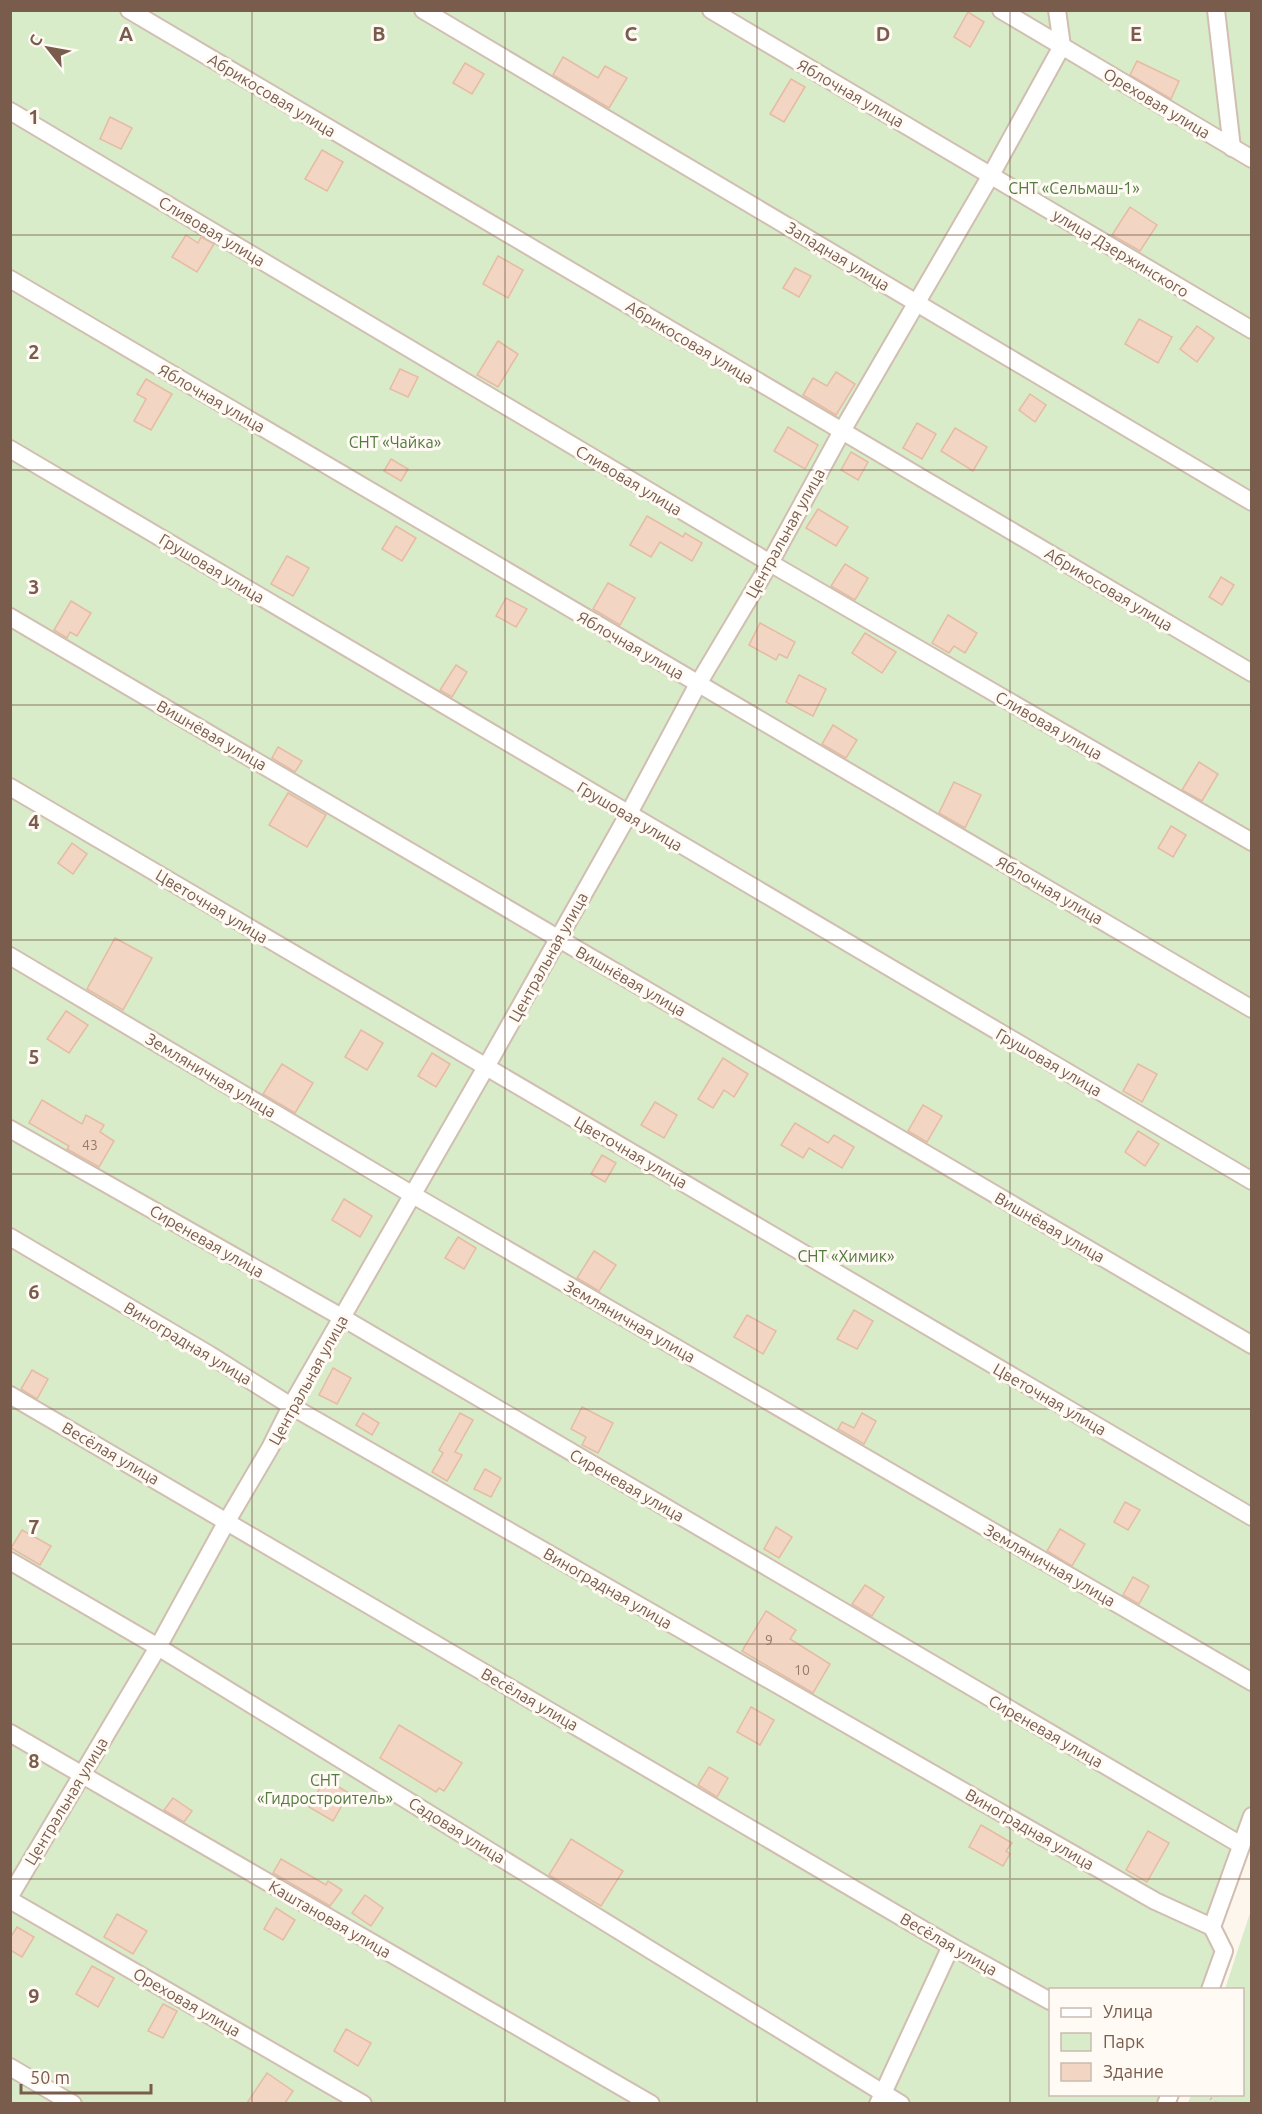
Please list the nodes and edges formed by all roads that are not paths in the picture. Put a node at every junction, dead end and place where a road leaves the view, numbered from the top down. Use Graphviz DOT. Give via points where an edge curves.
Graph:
graph roads {
  1 [pos="129,10"];
  2 [pos="423,10"];
  3 [pos="711,10"];
  4 [pos="1001,10"];
  5 [pos="1057,10"];
  6 [pos="1216,10"];
  7 [pos="1062,46"];
  8 [pos="10,111"];
  9 [pos="1233,148"];
  10 [pos="1251,159"];
  11 [pos="991,175"];
  12 [pos="10,279"];
  13 [pos="917,303"];
  14 [pos="1251,330"];
  15 [pos="842,431"];
  16 [pos="10,449"];
  17 [pos="1251,502"];
  18 [pos="770,563"];
  19 [pos="10,617"];
  20 [pos="1251,673"];
  21 [pos="698,684"];
  22 [pos="10,787"];
  23 [pos="628,815"];
  24 [pos="1251,842"];
  25 [pos="558,938"];
  26 [pos="10,956"];
  27 [pos="1251,1009"];
  28 [pos="486,1067"];
  29 [pos="10,1129"];
  30 [pos="1251,1181"];
  31 [pos="413,1195"];
  32 [pos="10,1237"];
  33 [pos="343,1318"];
  34 [pos="1251,1346"];
  35 [pos="10,1395"];
  36 [pos="291,1406"];
  37 [pos="1251,1517"];
  38 [pos="227,1521"];
  39 [pos="10,1561"];
  40 [pos="158,1647"];
  41 [pos="1251,1682"];
  42 [pos="10,1733"];
  43 [pos="81,1775"];
  44 [pos="1251,1816"];
  45 [pos="1240,1845"];
  46 [pos="10,1898"];
  47 [pos="1212,1927"];
  48 [pos="951,1946"];
  49 [pos="1210,1988"];
  50 [pos="1049,2000"];
  51 [pos="10,2067"];
  52 [pos="881,2098"];
  53 [pos="73,2103"];
  54 [pos="363,2103"];
  55 [pos="651,2103"];
  56 [pos="900,2103"];
  1 -- 15 [label="street, Абрикосовая улица"];
  2 -- 13 [label="street, Западная улица"];
  3 -- 11 [label="street, Яблочная улица"];
  4 -- 7 [label="street"];
  5 -- 7 [label="street"];
  6 -- 9 [label="street"];
  7 -- 9 [label="street, Ореховая улица"];
  7 -- 11 [label="street, Центральная улица"];
  8 -- 18 [label="street, Сливовая улица"];
  9 -- 10 [label="street, Ореховая улица"];
  11 -- 13 [label="street, Центральная улица"];
  11 -- 14 [label="street, улица Дзержинского"];
  12 -- 21 [label="street, Яблочная улица"];
  13 -- 15 [label="street, Центральная улица"];
  13 -- 17 [label="street, Западная улица"];
  15 -- 18 [label="street, Центральная улица"];
  15 -- 20 [label="street, Абрикосовая улица"];
  16 -- 23 [label="street, Грушовая улица"];
  18 -- 21 [label="street, Центральная улица"];
  18 -- 24 [label="street, Сливовая улица"];
  19 -- 25 [label="street, Вишнёвая улица"];
  21 -- 23 [label="street, Центральная улица"];
  21 -- 27 [label="street, Яблочная улица"];
  22 -- 28 [label="street, Цветочная улица"];
  23 -- 25 [label="street, Центральная улица"];
  23 -- 30 [label="street, Грушовая улица"];
  25 -- 28 [label="street, Центральная улица"];
  25 -- 34 [label="street, Вишнёвая улица"];
  26 -- 31 [label="street, Земляничная улица"];
  28 -- 31 [label="street, Центральная улица"];
  28 -- 37 [label="street, Цветочная улица"];
  29 -- 33 [label="street, Сиреневая улица"];
  31 -- 33 [label="street, Центральная улица"];
  31 -- 41 [label="street, Земляничная улица"];
  32 -- 36 [label="street, Виноградная улица"];
  33 -- 36 [label="street, Центральная улица"];
  33 -- 45 [label="street, Сиреневая улица"];
  35 -- 38 [label="street, Весёлая улица"];
  36 -- 38 [label="street, Центральная улица"];
  36 -- 47 [label="street, Виноградная улица" via="1155,1901"];
  38 -- 40 [label="street, Центральная улица"];
  38 -- 48 [label="street, Весёлая улица"];
  39 -- 40 [label="street, Садовая улица"];
  40 -- 43 [label="street, Центральная улица"];
  40 -- 52 [label="street, Садовая улица"];
  42 -- 43 [label="street, Каштановая улица"];
  43 -- 46 [label="street, Центральная улица"];
  43 -- 55 [label="street, Каштановая улица"];
  44 -- 45 [label="street"];
  45 -- 47 [label="street"];
  46 -- 54 [label="street, Ореховая улица"];
  47 -- 49 [label="street" via="1224,1951"];
  48 -- 50 [label="street, Весёлая улица"];
  48 -- 52 [label="street"];
  51 -- 53 [label="street"];
  52 -- 56 [label="street, Садовая улица"];
}
